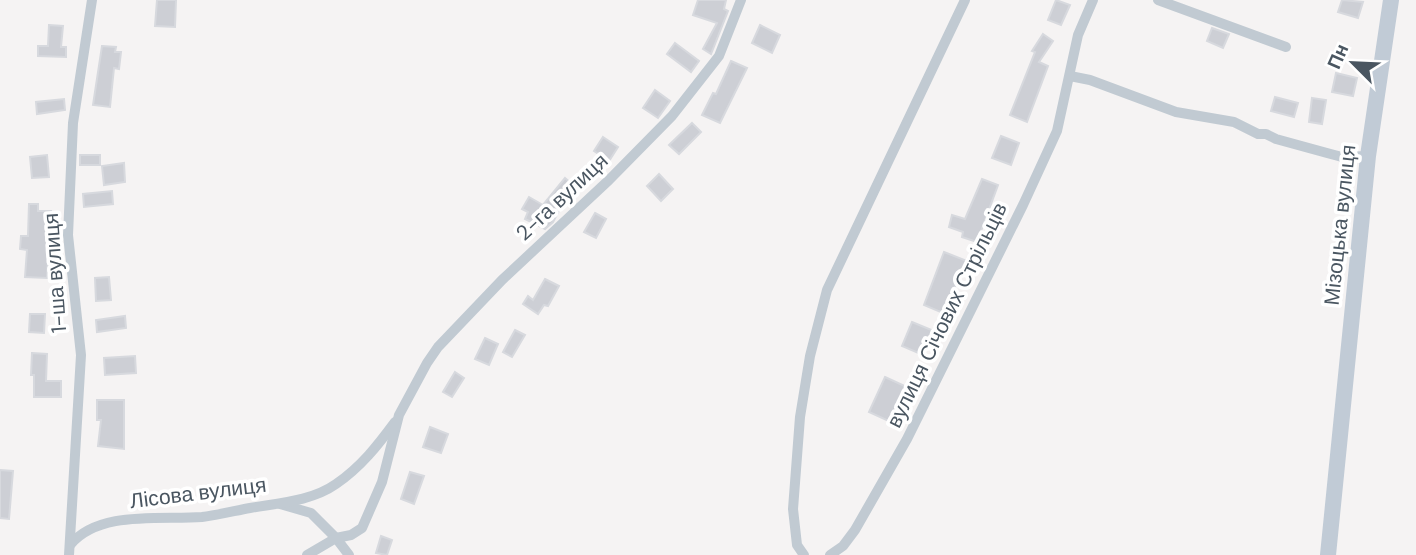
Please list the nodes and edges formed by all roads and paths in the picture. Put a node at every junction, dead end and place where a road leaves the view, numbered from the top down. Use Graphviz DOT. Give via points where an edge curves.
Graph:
graph roads {
  1 [pos="92,0"];
  2 [pos="741,0"];
  3 [pos="965,0"];
  4 [pos="1093,0"];
  5 [pos="1158,0"];
  6 [pos="1391,0"];
  7 [pos="1286,47"];
  8 [pos="1070,76"];
  9 [pos="1368,156"];
  10 [pos="399,415"];
  11 [pos="277,503"];
  12 [pos="337,538"];
  13 [pos="70,550"];
  14 [pos="802,554"];
  15 [pos="307,555"];
  16 [pos="349,555"];
  17 [pos="830,555"];
  18 [pos="1328,555"];
  1 -- 13 [label="street, 1-ша вулиця" via="73,122 68,235 81,355"];
  2 -- 10 [label="street, 2-га вулиця" via="719,56 672,116 438,347"];
  3 -- 14 [label="street" via="827,290 800,417 793,509"];
  4 -- 8 [label="street, вулиця Січових Стрільців"];
  5 -- 7 [label="street"];
  6 -- 9 [label="main road, Мізоцька вулиця"];
  8 -- 9 [label="street" via="1176,112 1234,122 1258,134 1327,153"];
  8 -- 17 [label="street, вулиця Січових Стрільців" via="1047,152 925,404 867,512 843,546"];
  9 -- 18 [label="main road, Мізоцька вулиця"];
  10 -- 11 [label="street, 2-га вулиця" via="374,451 335,485 304,499"];
  10 -- 12 [label="street, 2-га вулиця" via="382,482 362,528"];
  11 -- 12 [label="street, Лісова вулиця" via="312,513"];
  11 -- 13 [label="street, Лісова вулиця" via="204,517 105,524 79,534"];
  12 -- 15 [label="street"];
  12 -- 16 [label="street, Лісова вулиця"];
}
